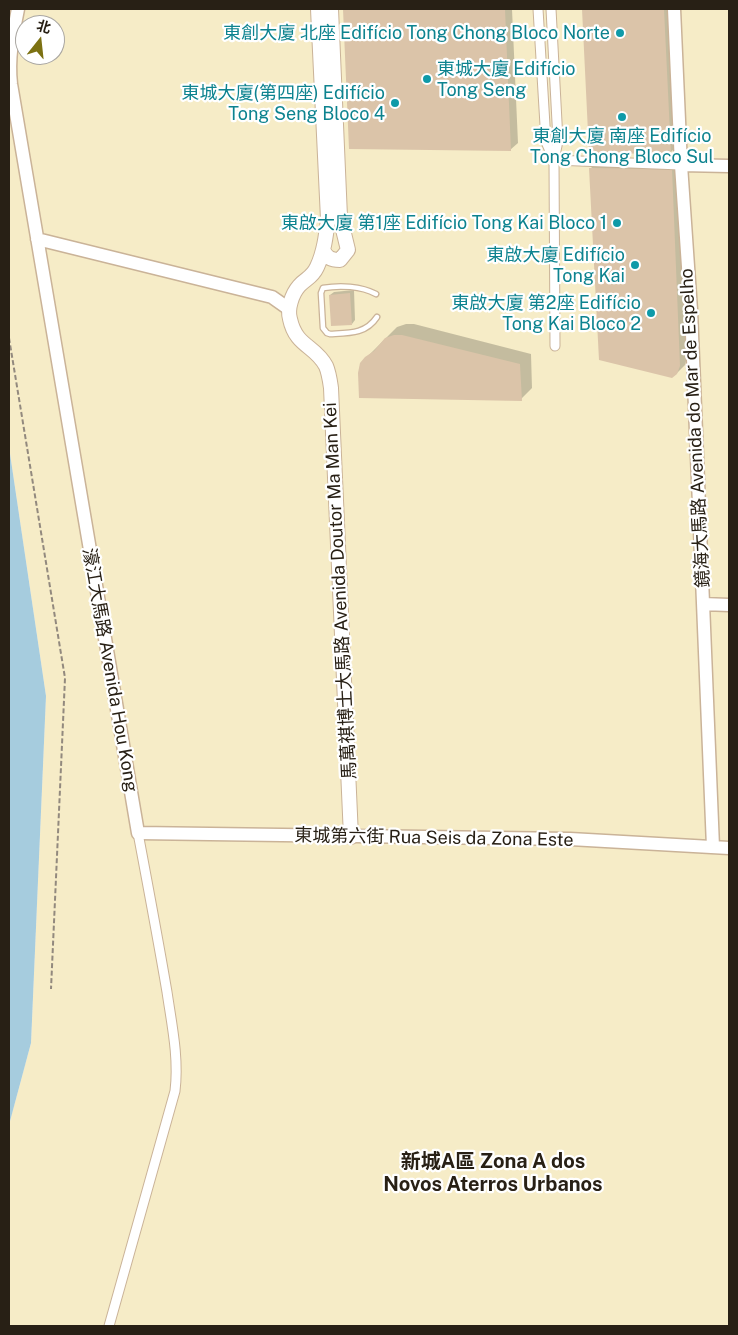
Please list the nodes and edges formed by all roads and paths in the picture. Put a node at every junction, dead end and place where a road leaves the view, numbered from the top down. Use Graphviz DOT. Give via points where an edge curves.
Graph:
graph roads {
  1 [pos="18,9"];
  2 [pos="318,9"];
  3 [pos="332,9"];
  4 [pos="538,9"];
  5 [pos="551,9"];
  6 [pos="674,9"];
  7 [pos="554,160"];
  8 [pos="681,165"];
  9 [pos="729,166"];
  10 [pos="37,239"];
  11 [pos="323,250"];
  12 [pos="376,294"];
  13 [pos="289,309"];
  14 [pos="377,317"];
  15 [pos="9,338"];
  16 [pos="555,346"];
  17 [pos="703,604"];
  18 [pos="729,605"];
  19 [pos="138,834"];
  20 [pos="351,837"];
  21 [pos="713,847"];
  22 [pos="729,848"];
  23 [pos="51,990"];
  24 [pos="109,1326"];
  1 -- 10 [label="main road, 濠江大馬路 Avenida Hou Kong" via="9,71"];
  2 -- 11 [label="main road" via="328,219"];
  3 -- 11 [label="main road" via="340,216 348,250 340,260 327,258"];
  4 -- 7 [label="street" via="546,142"];
  5 -- 7 [label="street" via="558,141"];
  6 -- 8 [label="main road, 鏡海大馬路 Avenida do Mar de Espelho"];
  7 -- 8 [label="street"];
  7 -- 16 [label="street"];
  8 -- 9 [label="main road"];
  8 -- 17 [label="main road, 鏡海大馬路 Avenida do Mar de Espelho" via="691,310"];
  10 -- 13 [label="main road" via="272,297"];
  10 -- 19 [label="main road, 濠江大馬路 Avenida Hou Kong"];
  11 -- 13 [label="main road" via="312,277 298,287"];
  12 -- 14 [label="lane" via="361,288 323,288 322,328 330,334 356,332 371,326"];
  13 -- 20 [label="main road, 馬萬祺博士大馬路 Avenida Doutor Ma Man Kei" via="294,332 326,367 331,388"];
  15 -- 23 [label="path" via="65,678"];
  17 -- 18 [label="main road"];
  17 -- 21 [label="main road, 鏡海大馬路 Avenida do Mar de Espelho"];
  19 -- 20 [label="main road, 東城第六街 Rua Seis da Zona Este"];
  19 -- 24 [label="street, 濠江大馬路 Avenida Hou Kong" via="161,957 177,1074 175,1092"];
  20 -- 21 [label="main road, 東城第六街 Rua Seis da Zona Este" via="570,839"];
  21 -- 22 [label="main road, 東城第六街 Rua Seis da Zona Este"];
}
